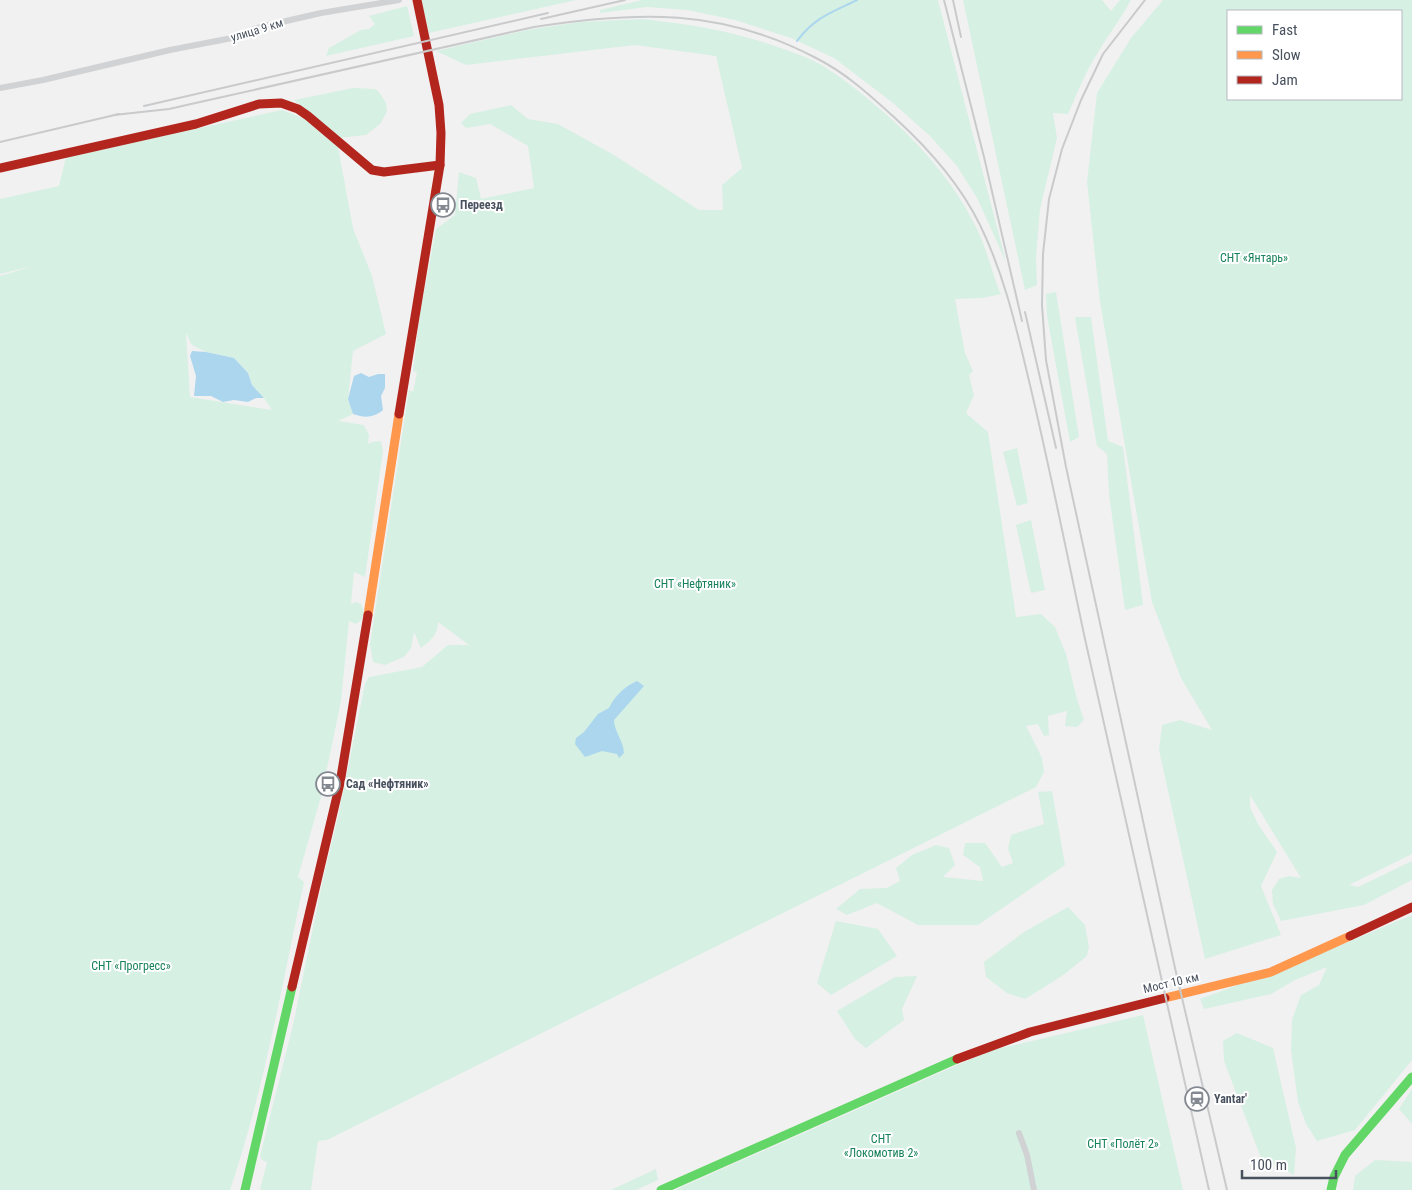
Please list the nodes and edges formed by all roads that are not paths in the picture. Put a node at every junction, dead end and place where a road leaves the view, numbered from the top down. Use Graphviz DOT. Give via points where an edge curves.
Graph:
graph roads {
  1 [pos="399,0"];
  2 [pos="417,0"];
  3 [pos="0,88"];
  4 [pos="440,165"];
  5 [pos="0,168"];
  6 [pos="1412,907"];
  7 [pos="1412,1077"];
  8 [pos="1019,1133"];
  9 [pos="245,1190"];
  10 [pos="661,1190"];
  11 [pos="1034,1190"];
  12 [pos="1330,1190"];
  1 -- 3 [label="street, улица 9 км" via="321,13 260,27 232,38"];
  2 -- 4 [label="street" via="441,119"];
  4 -- 5 [label="street" via="384,172 372,170 308,116 281,103 259,104 196,124"];
  4 -- 9 [label="street" via="340,782"];
  6 -- 10 [label="street, Мост 10 км" via="1272,972 1030,1032 972,1052"];
  7 -- 12 [label="street" via="1345,1155"];
  8 -- 11 [label="street"];
}
